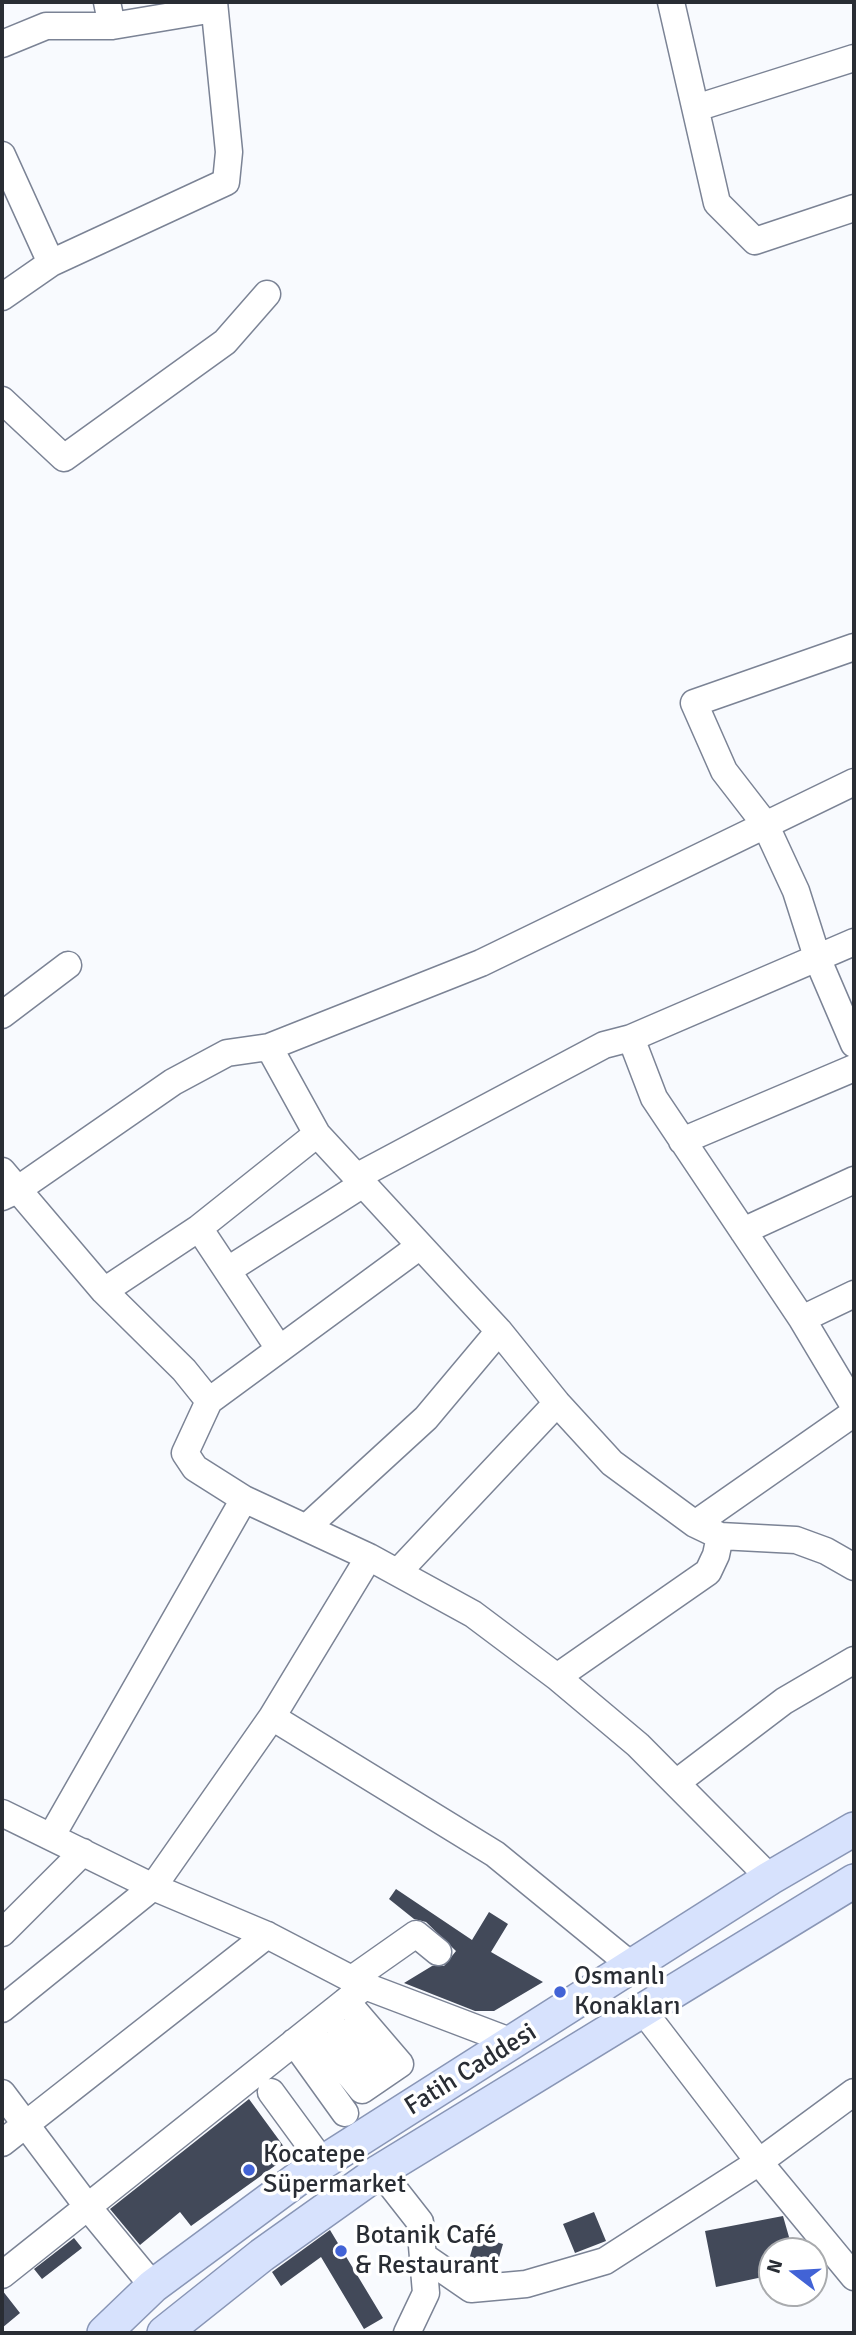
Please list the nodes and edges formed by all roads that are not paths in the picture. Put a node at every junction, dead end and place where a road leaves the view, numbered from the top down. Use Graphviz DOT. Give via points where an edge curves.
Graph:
graph roads {
  1 [pos="671,2"];
  2 [pos="214,5"];
  3 [pos="110,14"];
  4 [pos="2,44"];
  5 [pos="854,58"];
  6 [pos="696,107"];
  7 [pos="2,155"];
  8 [pos="854,208"];
  9 [pos="51,263"];
  10 [pos="267,294"];
  11 [pos="2,297"];
  12 [pos="2,400"];
  13 [pos="854,647"];
  14 [pos="854,782"];
  15 [pos="765,824"];
  16 [pos="854,942"];
  17 [pos="818,960"];
  18 [pos="68,965"];
  19 [pos="2,1015"];
  20 [pos="631,1038"];
  21 [pos="854,1044"];
  22 [pos="269,1047"];
  23 [pos="854,1069"];
  24 [pos="317,1134"];
  25 [pos="682,1141"];
  26 [pos="360,1180"];
  27 [pos="854,1180"];
  28 [pos="7,1186"];
  29 [pos="199,1228"];
  30 [pos="743,1231"];
  31 [pos="420,1246"];
  32 [pos="228,1269"];
  33 [pos="104,1291"];
  34 [pos="854,1294"];
  35 [pos="802,1319"];
  36 [pos="499,1331"];
  37 [pos="278,1347"];
  38 [pos="209,1401"];
  39 [pos="557,1403"];
  40 [pos="854,1406"];
  41 [pos="854,1413"];
  42 [pos="244,1499"];
  43 [pos="695,1524"];
  44 [pos="307,1527"];
  45 [pos="720,1536"];
  46 [pos="369,1557"];
  47 [pos="854,1567"];
  48 [pos="398,1572"];
  49 [pos="854,1660"];
  50 [pos="557,1677"];
  51 [pos="272,1717"];
  52 [pos="676,1783"];
  53 [pos="2,1813"];
  54 [pos="854,1829"];
  55 [pos="51,1836"];
  56 [pos="83,1852"];
  57 [pos="770,1878"];
  58 [pos="854,1881"];
  59 [pos="153,1888"];
  60 [pos="2,1933"];
  61 [pos="267,1935"];
  62 [pos="438,1952"];
  63 [pos="632,1966"];
  64 [pos="354,1989"];
  65 [pos="2,2009"];
  66 [pos="644,2012"];
  67 [pos="333,2038"];
  68 [pos="294,2042"];
  69 [pos="515,2043"];
  70 [pos="271,2092"];
  71 [pos="854,2092"];
  72 [pos="2,2093"];
  73 [pos="345,2113"];
  74 [pos="26,2124"];
  75 [pos="2,2143"];
  76 [pos="758,2162"];
  77 [pos="323,2163"];
  78 [pos="380,2171"];
  79 [pos="87,2206"];
  80 [pos="423,2256"];
  81 [pos="2,2275"];
  82 [pos="854,2277"];
  83 [pos="153,2286"];
  84 [pos="104,2333"];
  85 [pos="164,2333"];
  86 [pos="407,2333"];
  1 -- 6 [label="street"];
  2 -- 3 [label="street"];
  2 -- 9 [label="street" via="229,152 226,182"];
  3 -- 4 [label="street" via="46,26"];
  5 -- 6 [label="street"];
  6 -- 8 [label="street" via="717,203 755,240"];
  7 -- 9 [label="street"];
  9 -- 11 [label="street"];
  10 -- 12 [label="street" via="225,342 64,458"];
  13 -- 15 [label="street" via="694,703 724,771"];
  14 -- 15 [label="street"];
  15 -- 17 [label="street" via="796,891"];
  15 -- 22 [label="street" via="481,963"];
  16 -- 17 [label="street"];
  17 -- 20 [label="street" via="765,977"];
  17 -- 21 [label="street"];
  18 -- 19 [label="street"];
  20 -- 25 [label="street" via="654,1098"];
  20 -- 26 [label="street" via="604,1045"];
  22 -- 24 [label="street"];
  22 -- 28 [label="street" via="227,1053"];
  23 -- 25 [label="street"];
  24 -- 26 [label="street"];
  24 -- 29 [label="street"];
  25 -- 30 [label="street"];
  26 -- 31 [label="street"];
  26 -- 32 [label="street"];
  27 -- 30 [label="street"];
  28 -- 33 [label="street"];
  29 -- 32 [label="street"];
  29 -- 33 [label="street"];
  30 -- 35 [label="street"];
  31 -- 36 [label="street"];
  31 -- 37 [label="street"];
  32 -- 37 [label="street"];
  33 -- 38 [label="street"];
  34 -- 35 [label="street"];
  35 -- 40 [label="street"];
  36 -- 39 [label="street"];
  36 -- 44 [label="street" via="426,1418"];
  37 -- 38 [label="street"];
  38 -- 42 [label="street" via="185,1453 195,1468"];
  39 -- 43 [label="street" via="612,1463"];
  39 -- 48 [label="street"];
  41 -- 43 [label="street"];
  42 -- 44 [label="street"];
  42 -- 55 [label="street"];
  43 -- 45 [label="street"];
  44 -- 46 [label="street"];
  45 -- 47 [label="street" via="796,1540"];
  45 -- 50 [label="street" via="708,1572"];
  46 -- 48 [label="street"];
  46 -- 51 [label="street"];
  48 -- 50 [label="street" via="473,1614"];
  49 -- 52 [label="street" via="784,1701"];
  50 -- 52 [label="street"];
  51 -- 59 [label="street"];
  51 -- 63 [label="street" via="495,1854"];
  52 -- 57 [label="street"];
  53 -- 55 [label="street"];
  54 -- 57 [label="main road, Fatih Caddesi"];
  55 -- 56 [label="street"];
  56 -- 59 [label="street"];
  56 -- 60 [label="street"];
  57 -- 63 [label="main road, Fatih Caddesi"];
  58 -- 66 [label="main road, Fatih Caddesi"];
  59 -- 61 [label="street"];
  59 -- 65 [label="street"];
  61 -- 64 [label="street"];
  61 -- 74 [label="street"];
  62 -- 64 [label="street" via="416,1934"];
  63 -- 69 [label="main road, Fatih Caddesi"];
  64 -- 67 [label="street" via="400,2064 379,2078"];
  64 -- 68 [label="street"];
  64 -- 69 [label="street"];
  66 -- 76 [label="street"];
  66 -- 78 [label="main road, Fatih Caddesi"];
  68 -- 73 [label="street"];
  68 -- 79 [label="street"];
  69 -- 77 [label="main road, Fatih Caddesi"];
  70 -- 77 [label="street"];
  71 -- 76 [label="street"];
  72 -- 74 [label="street"];
  74 -- 75 [label="street"];
  74 -- 79 [label="street"];
  76 -- 80 [label="street" via="605,2261 526,2284 471,2289"];
  76 -- 82 [label="street"];
  77 -- 83 [label="main road, Fatih Caddesi"];
  78 -- 80 [label="street" via="420,2222"];
  78 -- 85 [label="main road, Fatih Caddesi" via="262,2255"];
  79 -- 81 [label="street"];
  79 -- 83 [label="street"];
  80 -- 86 [label="street" via="426,2293"];
  83 -- 84 [label="main road, Fatih Caddesi"];
}
